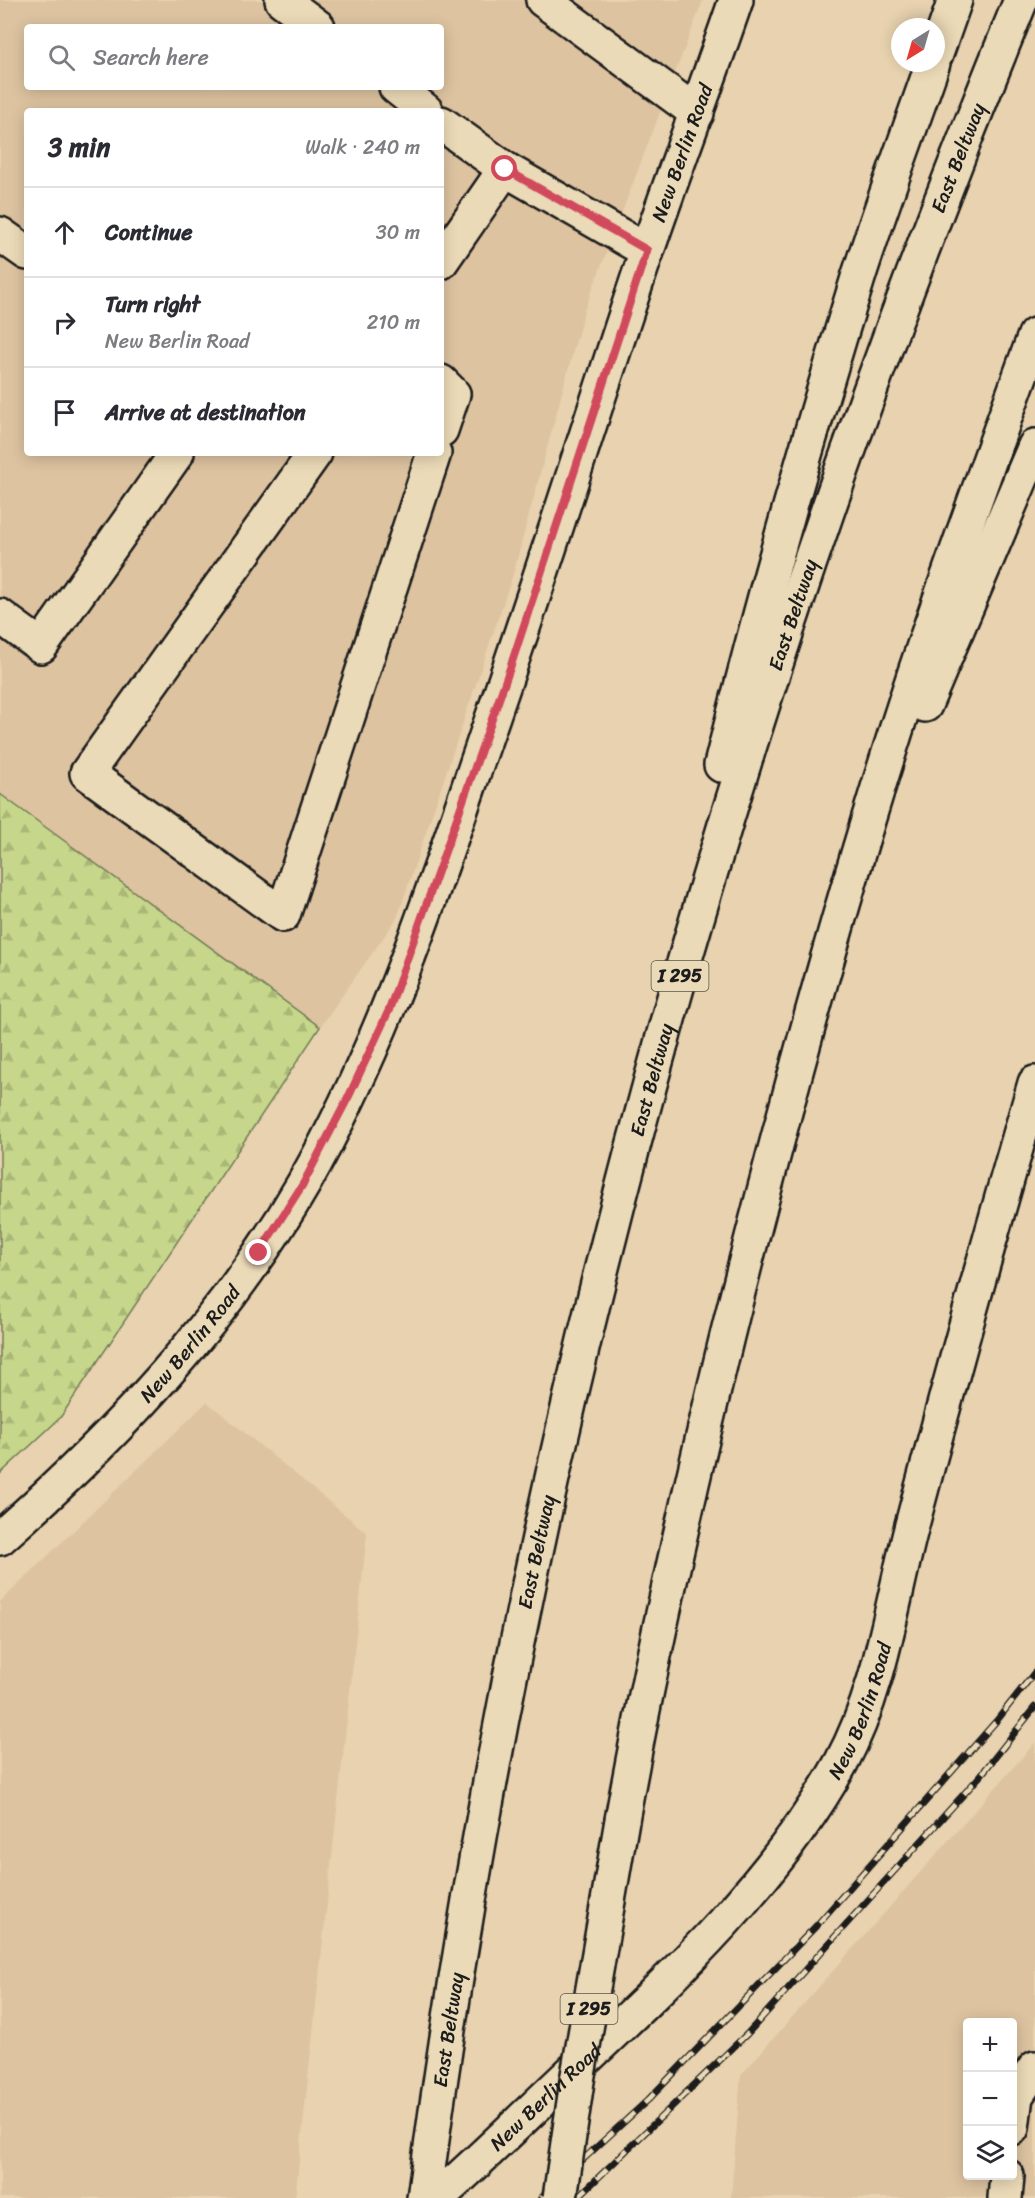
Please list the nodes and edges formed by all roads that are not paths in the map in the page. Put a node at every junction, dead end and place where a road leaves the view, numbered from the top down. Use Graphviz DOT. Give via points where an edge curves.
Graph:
graph roads {
  1 [pos="282,0"];
  2 [pos="543,0"];
  3 [pos="736,0"];
  4 [pos="955,0"];
  5 [pos="1021,0"];
  6 [pos="314,24"];
  7 [pos="945,28"];
  8 [pos="930,72"];
  9 [pos="400,90"];
  10 [pos="422,108"];
  11 [pos="697,113"];
  12 [pos="444,125"];
  13 [pos="505,169"];
  14 [pos="0,234"];
  15 [pos="647,250"];
  16 [pos="24,251"];
  17 [pos="444,258"];
  18 [pos="1035,335"];
  19 [pos="444,385"];
  20 [pos="444,421"];
  21 [pos="1035,446"];
  22 [pos="175,456"];
  23 [pos="313,456"];
  24 [pos="433,456"];
  25 [pos="0,616"];
  26 [pos="850,883"];
  27 [pos="671,1005"];
  28 [pos="1035,1083"];
  29 [pos="1024,1158"];
  30 [pos="0,1538"];
  31 [pos="1035,2068"];
  32 [pos="1012,2126"];
  33 [pos="1007,2180"];
  34 [pos="424,2198"];
  35 [pos="437,2198"];
  36 [pos="560,2198"];
  37 [pos="1005,2198"];
  1 -- 6 [label="main road"];
  2 -- 11 [label="main road"];
  3 -- 11 [label="main road, New Berlin Road"];
  4 -- 7 [label="main road"];
  5 -- 27 [label="main road, East Beltway / I 295" via="906,286 816,539 754,728"];
  8 -- 27 [label="main road" via="859,276 765,592 710,810"];
  9 -- 10 [label="main road"];
  11 -- 15 [label="main road, New Berlin Road"];
  12 -- 13 [label="main road"];
  13 -- 15 [label="main road"];
  13 -- 17 [label="main road"];
  14 -- 16 [label="main road"];
  15 -- 30 [label="main road, New Berlin Road" via="510,668 419,928 389,1010 349,1096 303,1184 259,1253 195,1339 109,1436"];
  18 -- 26 [label="main road, I 295" via="916,671"];
  19 -- 20 [label="main road" via="453,394"];
  21 -- 26 [label="main road"];
  22 -- 25 [label="main road" via="41,646"];
  23 -- 24 [label="main road" via="87,773 283,915"];
  26 -- 36 [label="main road, I 295, bridge" via="771,1155 666,1598 622,1821"];
  27 -- 34 [label="main road, East Beltway / I 295" via="607,1240 504,1708 454,1984"];
  28 -- 29 [label="main road, New Berlin Road"];
  29 -- 35 [label="main road, New Berlin Road" via="975,1285 874,1686 842,1762 785,1851 726,1919 641,2007"];
  31 -- 32 [label="main road" via="1016,2096"];
  33 -- 37 [label="main road"];
}
